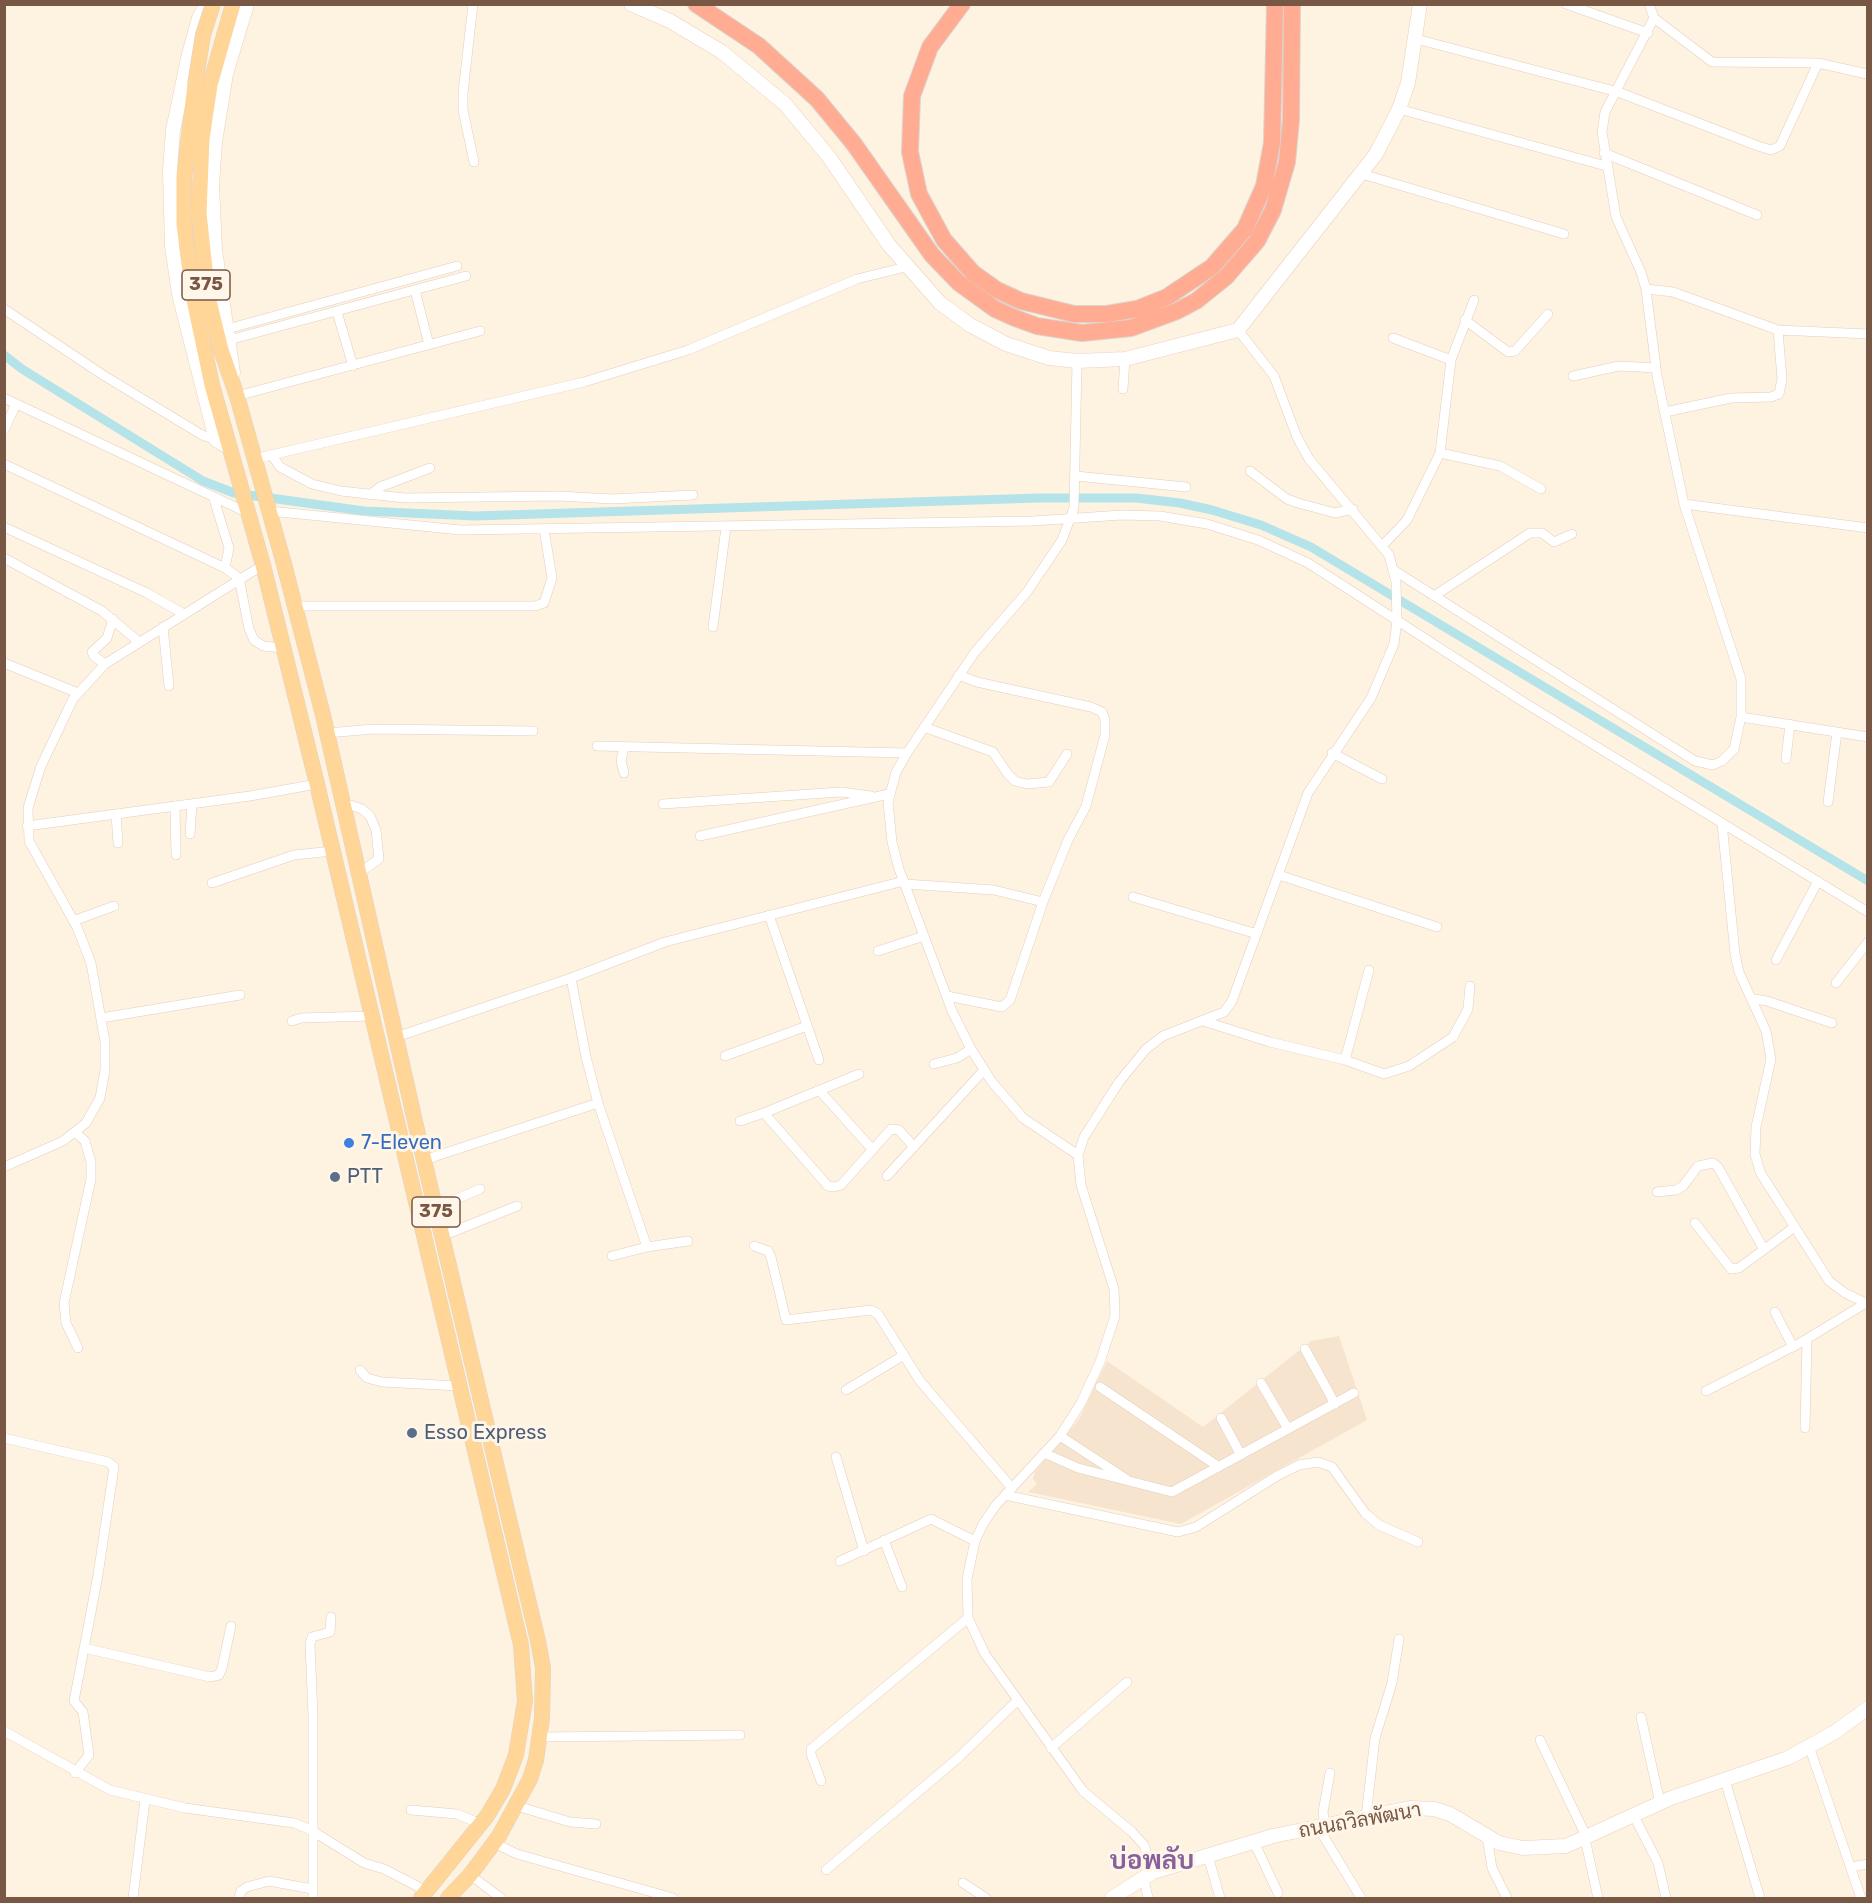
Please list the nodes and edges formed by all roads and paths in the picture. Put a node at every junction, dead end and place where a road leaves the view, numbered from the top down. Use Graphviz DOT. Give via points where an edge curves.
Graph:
graph roads {
  1 [pos="473,4"];
  2 [pos="631,4"];
  3 [pos="696,4"];
  4 [pos="962,4"];
  5 [pos="1275,4"];
  6 [pos="1292,4"];
  7 [pos="1420,4"];
  8 [pos="1566,4"];
  9 [pos="1649,4"];
  10 [pos="209,6"];
  11 [pos="238,7"];
  12 [pos="1654,18"];
  13 [pos="1648,33"];
  14 [pos="1416,39"];
  15 [pos="1818,63"];
  16 [pos="1867,74"];
  17 [pos="202,85"];
  18 [pos="1618,92"];
  19 [pos="1399,109"];
  20 [pos="1605,153"];
  21 [pos="474,162"];
  22 [pos="1606,166"];
  23 [pos="1362,174"];
  24 [pos="1757,215"];
  25 [pos="1564,234"];
  26 [pos="457,266"];
  27 [pos="906,267"];
  28 [pos="466,276"];
  29 [pos="1646,289"];
  30 [pos="415,290"];
  31 [pos="1474,300"];
  32 [pos="4,309"];
  33 [pos="336,312"];
  34 [pos="1548,314"];
  35 [pos="1465,320"];
  36 [pos="1238,330"];
  37 [pos="1778,330"];
  38 [pos="480,331"];
  39 [pos="228,334"];
  40 [pos="1868,334"];
  41 [pos="1393,338"];
  42 [pos="429,345"];
  43 [pos="1125,359"];
  44 [pos="1451,360"];
  45 [pos="1077,361"];
  46 [pos="353,366"];
  47 [pos="1656,368"];
  48 [pos="1573,376"];
  49 [pos="1123,389"];
  50 [pos="237,396"];
  51 [pos="4,398"];
  52 [pos="16,404"];
  53 [pos="1665,412"];
  54 [pos="4,430"];
  55 [pos="216,440"];
  56 [pos="230,448"];
  57 [pos="1440,453"];
  58 [pos="271,454"];
  59 [pos="254,459"];
  60 [pos="4,464"];
  61 [pos="430,468"];
  62 [pos="1250,471"];
  63 [pos="1076,481"];
  64 [pos="1186,487"];
  65 [pos="1541,489"];
  66 [pos="370,495"];
  67 [pos="693,495"];
  68 [pos="214,499"];
  69 [pos="1684,504"];
  70 [pos="247,508"];
  71 [pos="268,508"];
  72 [pos="1353,510"];
  73 [pos="1070,519"];
  74 [pos="726,526"];
  75 [pos="4,527"];
  76 [pos="1868,528"];
  77 [pos="544,529"];
  78 [pos="1572,534"];
  79 [pos="1383,545"];
  80 [pos="4,558"];
  81 [pos="263,565"];
  82 [pos="225,568"];
  83 [pos="1395,571"];
  84 [pos="239,578"];
  85 [pos="1434,596"];
  86 [pos="295,606"];
  87 [pos="184,614"];
  88 [pos="113,619"];
  89 [pos="1397,621"];
  90 [pos="163,627"];
  91 [pos="713,627"];
  92 [pos="139,642"];
  93 [pos="282,648"];
  94 [pos="4,663"];
  95 [pos="105,664"];
  96 [pos="959,675"];
  97 [pos="169,686"];
  98 [pos="78,693"];
  99 [pos="1741,717"];
  100 [pos="1790,724"];
  101 [pos="924,727"];
  102 [pos="533,731"];
  103 [pos="1837,732"];
  104 [pos="327,733"];
  105 [pos="1868,736"];
  106 [pos="597,746"];
  107 [pos="624,747"];
  108 [pos="907,753"];
  109 [pos="1332,753"];
  110 [pos="1066,754"];
  111 [pos="1786,759"];
  112 [pos="312,762"];
  113 [pos="624,773"];
  114 [pos="1382,779"];
  115 [pos="317,784"];
  116 [pos="889,794"];
  117 [pos="872,796"];
  118 [pos="1828,802"];
  119 [pos="344,803"];
  120 [pos="192,804"];
  121 [pos="663,804"];
  122 [pos="175,806"];
  123 [pos="116,814"];
  124 [pos="1722,823"];
  125 [pos="27,826"];
  126 [pos="190,834"];
  127 [pos="700,836"];
  128 [pos="118,843"];
  129 [pos="333,851"];
  130 [pos="176,855"];
  131 [pos="359,873"];
  132 [pos="1279,875"];
  133 [pos="1818,881"];
  134 [pos="212,883"];
  135 [pos="904,883"];
  136 [pos="1133,897"];
  137 [pos="1043,902"];
  138 [pos="114,906"];
  139 [pos="1868,912"];
  140 [pos="769,915"];
  141 [pos="74,921"];
  142 [pos="1437,927"];
  143 [pos="1257,934"];
  144 [pos="924,936"];
  145 [pos="1868,942"];
  146 [pos="878,951"];
  147 [pos="1776,960"];
  148 [pos="1369,970"];
  149 [pos="571,978"];
  150 [pos="1836,983"];
  151 [pos="1470,986"];
  152 [pos="240,995"];
  153 [pos="947,996"];
  154 [pos="1754,999"];
  155 [pos="371,1016"];
  156 [pos="101,1018"];
  157 [pos="292,1021"];
  158 [pos="1203,1021"];
  159 [pos="1832,1023"];
  160 [pos="807,1026"];
  161 [pos="396,1037"];
  162 [pos="971,1049"];
  163 [pos="724,1056"];
  164 [pos="819,1060"];
  165 [pos="1345,1060"];
  166 [pos="934,1064"];
  167 [pos="984,1070"];
  168 [pos="859,1074"];
  169 [pos="819,1090"];
  170 [pos="598,1102"];
  171 [pos="764,1113"];
  172 [pos="740,1121"];
  173 [pos="76,1133"];
  174 [pos="914,1147"];
  175 [pos="872,1149"];
  176 [pos="1078,1155"];
  177 [pos="424,1160"];
  178 [pos="4,1167"];
  179 [pos="887,1176"];
  180 [pos="480,1189"];
  181 [pos="1657,1192"];
  182 [pos="517,1206"];
  183 [pos="435,1208"];
  184 [pos="1695,1223"];
  185 [pos="1793,1228"];
  186 [pos="442,1236"];
  187 [pos="688,1241"];
  188 [pos="754,1246"];
  189 [pos="647,1247"];
  190 [pos="1763,1248"];
  191 [pos="612,1256"];
  192 [pos="1867,1304"];
  193 [pos="1775,1312"];
  194 [pos="1807,1339"];
  195 [pos="78,1347"];
  196 [pos="1793,1347"];
  197 [pos="1305,1349"];
  198 [pos="904,1355"];
  199 [pos="360,1370"];
  200 [pos="1262,1383"];
  201 [pos="459,1386"];
  202 [pos="1100,1387"];
  203 [pos="846,1390"];
  204 [pos="1706,1390"];
  205 [pos="1354,1393"];
  206 [pos="1335,1404"];
  207 [pos="1221,1418"];
  208 [pos="1805,1428"];
  209 [pos="1288,1429"];
  210 [pos="1060,1436"];
  211 [pos="4,1438"];
  212 [pos="1044,1453"];
  213 [pos="1241,1455"];
  214 [pos="836,1457"];
  215 [pos="1219,1467"];
  216 [pos="1128,1480"];
  217 [pos="1009,1491"];
  218 [pos="884,1540"];
  219 [pos="975,1541"];
  220 [pos="1418,1542"];
  221 [pos="864,1551"];
  222 [pos="840,1561"];
  223 [pos="902,1587"];
  224 [pos="331,1617"];
  225 [pos="968,1618"];
  226 [pos="231,1626"];
  227 [pos="1399,1639"];
  228 [pos="84,1648"];
  229 [pos="1127,1682"];
  230 [pos="1017,1701"];
  231 [pos="1866,1714"];
  232 [pos="1641,1717"];
  233 [pos="4,1731"];
  234 [pos="740,1735"];
  235 [pos="540,1737"];
  236 [pos="1540,1740"];
  237 [pos="1809,1746"];
  238 [pos="1051,1748"];
  239 [pos="75,1773"];
  240 [pos="1330,1773"];
  241 [pos="1725,1780"];
  242 [pos="821,1782"];
  243 [pos="145,1800"];
  244 [pos="1660,1803"];
  245 [pos="517,1806"];
  246 [pos="411,1810"];
  247 [pos="1634,1816"];
  248 [pos="1366,1817"];
  249 [pos="482,1824"];
  250 [pos="596,1824"];
  251 [pos="1321,1827"];
  252 [pos="311,1830"];
  253 [pos="1486,1837"];
  254 [pos="1586,1838"];
  255 [pos="1254,1842"];
  256 [pos="494,1843"];
  257 [pos="1208,1856"];
  258 [pos="1868,1864"];
  259 [pos="1851,1867"];
  260 [pos="826,1870"];
  261 [pos="470,1875"];
  262 [pos="1148,1876"];
  263 [pos="963,1883"];
  264 [pos="1278,1893"];
  265 [pos="312,1894"];
  266 [pos="424,1896"];
  267 [pos="133,1899"];
  268 [pos="239,1899"];
  269 [pos="448,1899"];
  270 [pos="501,1899"];
  271 [pos="673,1899"];
  272 [pos="986,1899"];
  273 [pos="1112,1899"];
  274 [pos="1148,1899"];
  275 [pos="1220,1899"];
  276 [pos="1360,1899"];
  277 [pos="1507,1899"];
  278 [pos="1598,1899"];
  279 [pos="1666,1899"];
  280 [pos="1760,1899"];
  281 [pos="1861,1899"];
  1 -- 21 [label="street" via="463,110"];
  2 -- 27 [label="main road" via="705,41 785,104 815,138"];
  3 -- 6 [label="highway" via="759,46 817,99 854,144 925,246 959,283 995,309 1037,326 1082,333 1114,331 1156,320 1196,301 1227,278 1250,252 1281,190 1292,120"];
  4 -- 5 [label="highway" via="936,37 920,70 911,109 910,152 919,194 938,232 956,256 997,290 1048,310 1074,314 1137,309 1167,297 1212,267 1245,229 1264,186 1274,120"];
  7 -- 14 [label="main road"];
  8 -- 13 [label="street"];
  9 -- 12 [label="street"];
  10 -- 17 [label="main road, 375, bridge" via="202,35"];
  10 -- 55 [label="main road" via="184,72 170,171 178,294"];
  11 -- 17 [label="main road, 375"];
  11 -- 39 [label="main road" via="213,166 215,250"];
  12 -- 13 [label="street"];
  12 -- 15 [label="street" via="1712,62"];
  13 -- 18 [label="street"];
  14 -- 18 [label="street"];
  14 -- 19 [label="main road"];
  15 -- 16 [label="street"];
  15 -- 18 [label="street" via="1785,138 1771,150"];
  17 -- 50 [label="main road, 375" via="201,240 216,333"];
  17 -- 56 [label="main road, 375" via="185,157 186,248 199,323"];
  18 -- 20 [label="street" via="1602,121"];
  19 -- 22 [label="street"];
  19 -- 23 [label="main road"];
  20 -- 22 [label="street"];
  20 -- 24 [label="street"];
  22 -- 29 [label="street" via="1616,217"];
  23 -- 25 [label="street"];
  23 -- 36 [label="main road"];
  26 -- 39 [label="street"];
  27 -- 45 [label="main road" via="940,303 987,334 1027,352"];
  27 -- 58 [label="street" via="857,279 688,350 584,382"];
  28 -- 30 [label="street"];
  29 -- 37 [label="street" via="1673,292"];
  29 -- 47 [label="street"];
  30 -- 33 [label="street"];
  30 -- 42 [label="street"];
  31 -- 35 [label="street"];
  32 -- 55 [label="street" via="103,375"];
  33 -- 39 [label="street"];
  33 -- 46 [label="street"];
  34 -- 35 [label="street" via="1515,351 1508,352"];
  35 -- 44 [label="street"];
  36 -- 43 [label="main road"];
  36 -- 72 [label="street" via="1274,376 1297,437 1310,459"];
  37 -- 40 [label="street"];
  37 -- 53 [label="street" via="1782,379 1779,394 1731,398"];
  38 -- 42 [label="street"];
  39 -- 50 [label="main road"];
  41 -- 44 [label="street"];
  42 -- 46 [label="street"];
  43 -- 45 [label="main road"];
  43 -- 49 [label="street"];
  44 -- 57 [label="street"];
  45 -- 63 [label="street"];
  46 -- 50 [label="street"];
  47 -- 48 [label="street" via="1619,366"];
  47 -- 53 [label="street"];
  50 -- 59 [label="main road, 375"];
  51 -- 52 [label="street"];
  52 -- 54 [label="street"];
  52 -- 68 [label="street"];
  53 -- 69 [label="street"];
  55 -- 56 [label="main road"];
  56 -- 70 [label="main road, 375"];
  57 -- 65 [label="street" via="1500,466"];
  57 -- 79 [label="street" via="1407,520"];
  58 -- 59 [label="street"];
  58 -- 66 [label="street" via="280,467 312,484"];
  59 -- 71 [label="main road, 375"];
  60 -- 82 [label="street"];
  61 -- 66 [label="street" via="380,487"];
  62 -- 72 [label="street" via="1298,504 1335,513"];
  63 -- 64 [label="street"];
  63 -- 73 [label="street"];
  66 -- 67 [label="street" via="426,499"];
  68 -- 70 [label="street"];
  68 -- 82 [label="street" via="229,548"];
  69 -- 76 [label="street"];
  69 -- 99 [label="street" via="1741,679"];
  70 -- 81 [label="main road, 375"];
  71 -- 77 [label="street" via="461,530"];
  71 -- 86 [label="main road, 375"];
  72 -- 79 [label="street"];
  73 -- 74 [label="street"];
  73 -- 89 [label="street" via="1160,516 1227,529 1284,550"];
  73 -- 96 [label="street" via="1042,571"];
  74 -- 77 [label="street"];
  74 -- 91 [label="street"];
  75 -- 87 [label="street"];
  77 -- 86 [label="street" via="552,578 544,603"];
  78 -- 85 [label="street" via="1554,542 1542,533 1530,533"];
  79 -- 83 [label="street"];
  80 -- 88 [label="street"];
  81 -- 84 [label="street"];
  81 -- 93 [label="main road, 375"];
  82 -- 84 [label="street"];
  83 -- 85 [label="street"];
  83 -- 89 [label="street"];
  84 -- 87 [label="street"];
  84 -- 93 [label="street" via="254,640 263,646"];
  85 -- 99 [label="street" via="1695,761 1713,765 1722,761 1734,749"];
  86 -- 104 [label="main road, 375"];
  87 -- 90 [label="street"];
  88 -- 92 [label="street"];
  88 -- 95 [label="street" via="107,638 92,652"];
  89 -- 109 [label="street" via="1394,644 1381,679"];
  89 -- 124 [label="street"];
  90 -- 92 [label="street"];
  90 -- 97 [label="street"];
  92 -- 95 [label="street"];
  93 -- 112 [label="main road, 375"];
  94 -- 98 [label="street"];
  95 -- 98 [label="street"];
  96 -- 101 [label="street"];
  96 -- 137 [label="street" via="1091,706 1102,712 1105,720 1103,745 1086,807"];
  98 -- 125 [label="street" via="41,766 30,798"];
  99 -- 100 [label="street"];
  100 -- 103 [label="street"];
  100 -- 111 [label="street"];
  101 -- 108 [label="street"];
  101 -- 110 [label="street" via="993,752 1015,781 1027,784 1048,782"];
  102 -- 104 [label="street" via="374,729"];
  103 -- 105 [label="street"];
  103 -- 118 [label="street"];
  104 -- 112 [label="main road"];
  104 -- 119 [label="main road, 375"];
  106 -- 107 [label="street"];
  107 -- 108 [label="street"];
  107 -- 113 [label="street"];
  108 -- 116 [label="street"];
  109 -- 114 [label="street"];
  109 -- 132 [label="street" via="1308,793"];
  112 -- 115 [label="main road, 375"];
  115 -- 120 [label="street"];
  115 -- 129 [label="main road, 375"];
  116 -- 117 [label="street"];
  116 -- 135 [label="street" via="892,842"];
  117 -- 121 [label="street" via="841,792"];
  117 -- 127 [label="street"];
  119 -- 131 [label="main road, 375"];
  119 -- 131 [label="street" via="362,809 376,830 379,859"];
  120 -- 122 [label="street"];
  120 -- 126 [label="street"];
  122 -- 123 [label="street"];
  122 -- 130 [label="street"];
  123 -- 125 [label="street"];
  123 -- 128 [label="street"];
  124 -- 133 [label="street"];
  124 -- 154 [label="street" via="1735,954 1739,972"];
  125 -- 141 [label="street" via="36,857"];
  129 -- 134 [label="street" via="294,855"];
  129 -- 155 [label="main road, 375"];
  131 -- 161 [label="main road, 375"];
  132 -- 142 [label="street"];
  132 -- 143 [label="street"];
  133 -- 139 [label="street"];
  133 -- 147 [label="street"];
  135 -- 137 [label="street" via="994,890"];
  135 -- 140 [label="street"];
  135 -- 144 [label="street"];
  136 -- 143 [label="street"];
  137 -- 153 [label="street" via="1006,1005"];
  138 -- 141 [label="street"];
  140 -- 149 [label="street" via="665,942"];
  140 -- 160 [label="street"];
  141 -- 156 [label="street" via="91,963"];
  143 -- 158 [label="street" via="1232,1001 1224,1012"];
  144 -- 146 [label="street"];
  144 -- 153 [label="street"];
  145 -- 150 [label="street"];
  148 -- 165 [label="street"];
  149 -- 161 [label="street"];
  149 -- 170 [label="street"];
  151 -- 165 [label="street" via="1468,1009 1453,1037 1409,1066 1384,1074"];
  152 -- 156 [label="street"];
  153 -- 162 [label="street"];
  154 -- 159 [label="street"];
  154 -- 185 [label="street" via="1771,1059 1756,1127 1755,1154 1760,1172"];
  155 -- 157 [label="street"];
  155 -- 201 [label="main road, 375"];
  156 -- 173 [label="street" via="105,1070 100,1098"];
  158 -- 165 [label="street"];
  158 -- 176 [label="street" via="1163,1036 1146,1049 1119,1082 1084,1137"];
  160 -- 163 [label="street"];
  160 -- 164 [label="street"];
  161 -- 177 [label="main road, 375"];
  162 -- 166 [label="street" via="957,1058"];
  162 -- 167 [label="street"];
  167 -- 174 [label="street"];
  167 -- 176 [label="street" via="1023,1118"];
  168 -- 169 [label="street"];
  169 -- 171 [label="street"];
  169 -- 175 [label="street"];
  170 -- 177 [label="street"];
  170 -- 189 [label="street"];
  171 -- 172 [label="street"];
  171 -- 175 [label="street" via="828,1186 841,1185"];
  173 -- 178 [label="street"];
  173 -- 195 [label="street" via="85,1141 91,1162 91,1179 64,1303 66,1323"];
  174 -- 175 [label="street" via="895,1128"];
  174 -- 179 [label="street"];
  176 -- 210 [label="street" via="1081,1185 1114,1289 1115,1316 1100,1362"];
  177 -- 183 [label="main road, 375"];
  180 -- 183 [label="street"];
  181 -- 190 [label="street" via="1676,1190 1698,1166 1713,1163"];
  182 -- 186 [label="street"];
  183 -- 186 [label="main road, 375"];
  184 -- 190 [label="street" via="1731,1269 1739,1268"];
  185 -- 190 [label="street"];
  185 -- 192 [label="street" via="1829,1281"];
  186 -- 235 [label="main road, 375" via="538,1641 543,1693"];
  187 -- 189 [label="street"];
  188 -- 198 [label="street" via="768,1251 771,1257 786,1320 875,1311"];
  189 -- 191 [label="street"];
  192 -- 194 [label="street"];
  193 -- 196 [label="street"];
  194 -- 196 [label="street"];
  194 -- 208 [label="street"];
  196 -- 204 [label="street"];
  197 -- 206 [label="street"];
  198 -- 203 [label="street"];
  198 -- 217 [label="street" via="920,1381"];
  199 -- 201 [label="street" via="367,1378 382,1382"];
  200 -- 209 [label="street"];
  201 -- 249 [label="main road, 375" via="521,1644 524,1675 525,1701 516,1755 503,1789"];
  202 -- 215 [label="street"];
  205 -- 206 [label="street"];
  206 -- 209 [label="street"];
  207 -- 213 [label="street"];
  209 -- 213 [label="street"];
  210 -- 212 [label="street"];
  210 -- 216 [label="street"];
  211 -- 228 [label="street" via="108,1462 114,1467"];
  212 -- 216 [label="street" via="1115,1480"];
  212 -- 217 [label="street"];
  213 -- 215 [label="street"];
  214 -- 221 [label="street"];
  215 -- 216 [label="street" via="1172,1492"];
  217 -- 219 [label="street"];
  217 -- 220 [label="street" via="1178,1532 1196,1527 1299,1465 1318,1462 1332,1467 1372,1519"];
  218 -- 219 [label="street" via="932,1520"];
  218 -- 221 [label="street"];
  218 -- 223 [label="street"];
  219 -- 225 [label="street" via="967,1579"];
  221 -- 222 [label="street"];
  224 -- 252 [label="street" via="330,1632 312,1637 310,1644"];
  225 -- 230 [label="street" via="985,1654"];
  225 -- 242 [label="street" via="811,1749"];
  226 -- 228 [label="street" via="222,1668 219,1675 210,1677"];
  227 -- 248 [label="street" via="1392,1683 1372,1749"];
  228 -- 239 [label="street" via="74,1701 83,1712 89,1755"];
  229 -- 238 [label="street"];
  230 -- 238 [label="street"];
  230 -- 260 [label="street" via="958,1758"];
  231 -- 237 [label="main road, ถนนถวิลพัฒนา"];
  232 -- 244 [label="street"];
  233 -- 239 [label="street"];
  234 -- 235 [label="street"];
  235 -- 245 [label="main road, 375" via="530,1779"];
  236 -- 254 [label="street"];
  237 -- 241 [label="main road, ถนนถวิลพัฒนา" via="1788,1758"];
  237 -- 259 [label="street"];
  238 -- 262 [label="street" via="1083,1791 1144,1845"];
  239 -- 243 [label="street" via="110,1790"];
  240 -- 251 [label="street"];
  241 -- 244 [label="main road, ถนนถวิลพัฒนา"];
  241 -- 280 [label="street"];
  243 -- 252 [label="street" via="268,1818"];
  243 -- 267 [label="street"];
  244 -- 247 [label="main road, ถนนถวิลพัฒนา"];
  245 -- 250 [label="street" via="560,1820"];
  245 -- 256 [label="main road, 375"];
  246 -- 249 [label="street" via="457,1814"];
  247 -- 254 [label="main road, ถนนถวิลพัฒนา"];
  247 -- 279 [label="street" via="1658,1863"];
  248 -- 251 [label="main road, ถนนถวิลพัฒนา"];
  248 -- 253 [label="main road, ถนนถวิลพัฒนา" via="1410,1808 1434,1809 1450,1814"];
  249 -- 266 [label="main road, 375"];
  251 -- 255 [label="main road, ถนนถวิลพัฒนา"];
  251 -- 276 [label="street"];
  252 -- 265 [label="street"];
  252 -- 266 [label="street" via="364,1863 417,1886"];
  253 -- 254 [label="main road, ถนนถวิลพัฒนา" via="1523,1848 1556,1847"];
  253 -- 277 [label="street" via="1492,1868"];
  254 -- 278 [label="street"];
  255 -- 257 [label="main road, ถนนถวิลพัฒนา"];
  255 -- 264 [label="street"];
  256 -- 261 [label="main road, 375"];
  256 -- 271 [label="street" via="517,1854"];
  257 -- 262 [label="main road, ถนนถวิลพัฒนา"];
  257 -- 275 [label="street"];
  258 -- 259 [label="street"];
  259 -- 281 [label="street"];
  261 -- 269 [label="main road, 375"];
  261 -- 270 [label="street"];
  262 -- 273 [label="main road, ถนนถวิลพัฒนา"];
  262 -- 274 [label="street"];
  263 -- 272 [label="street"];
  265 -- 268 [label="street" via="269,1881 241,1892"];
}
